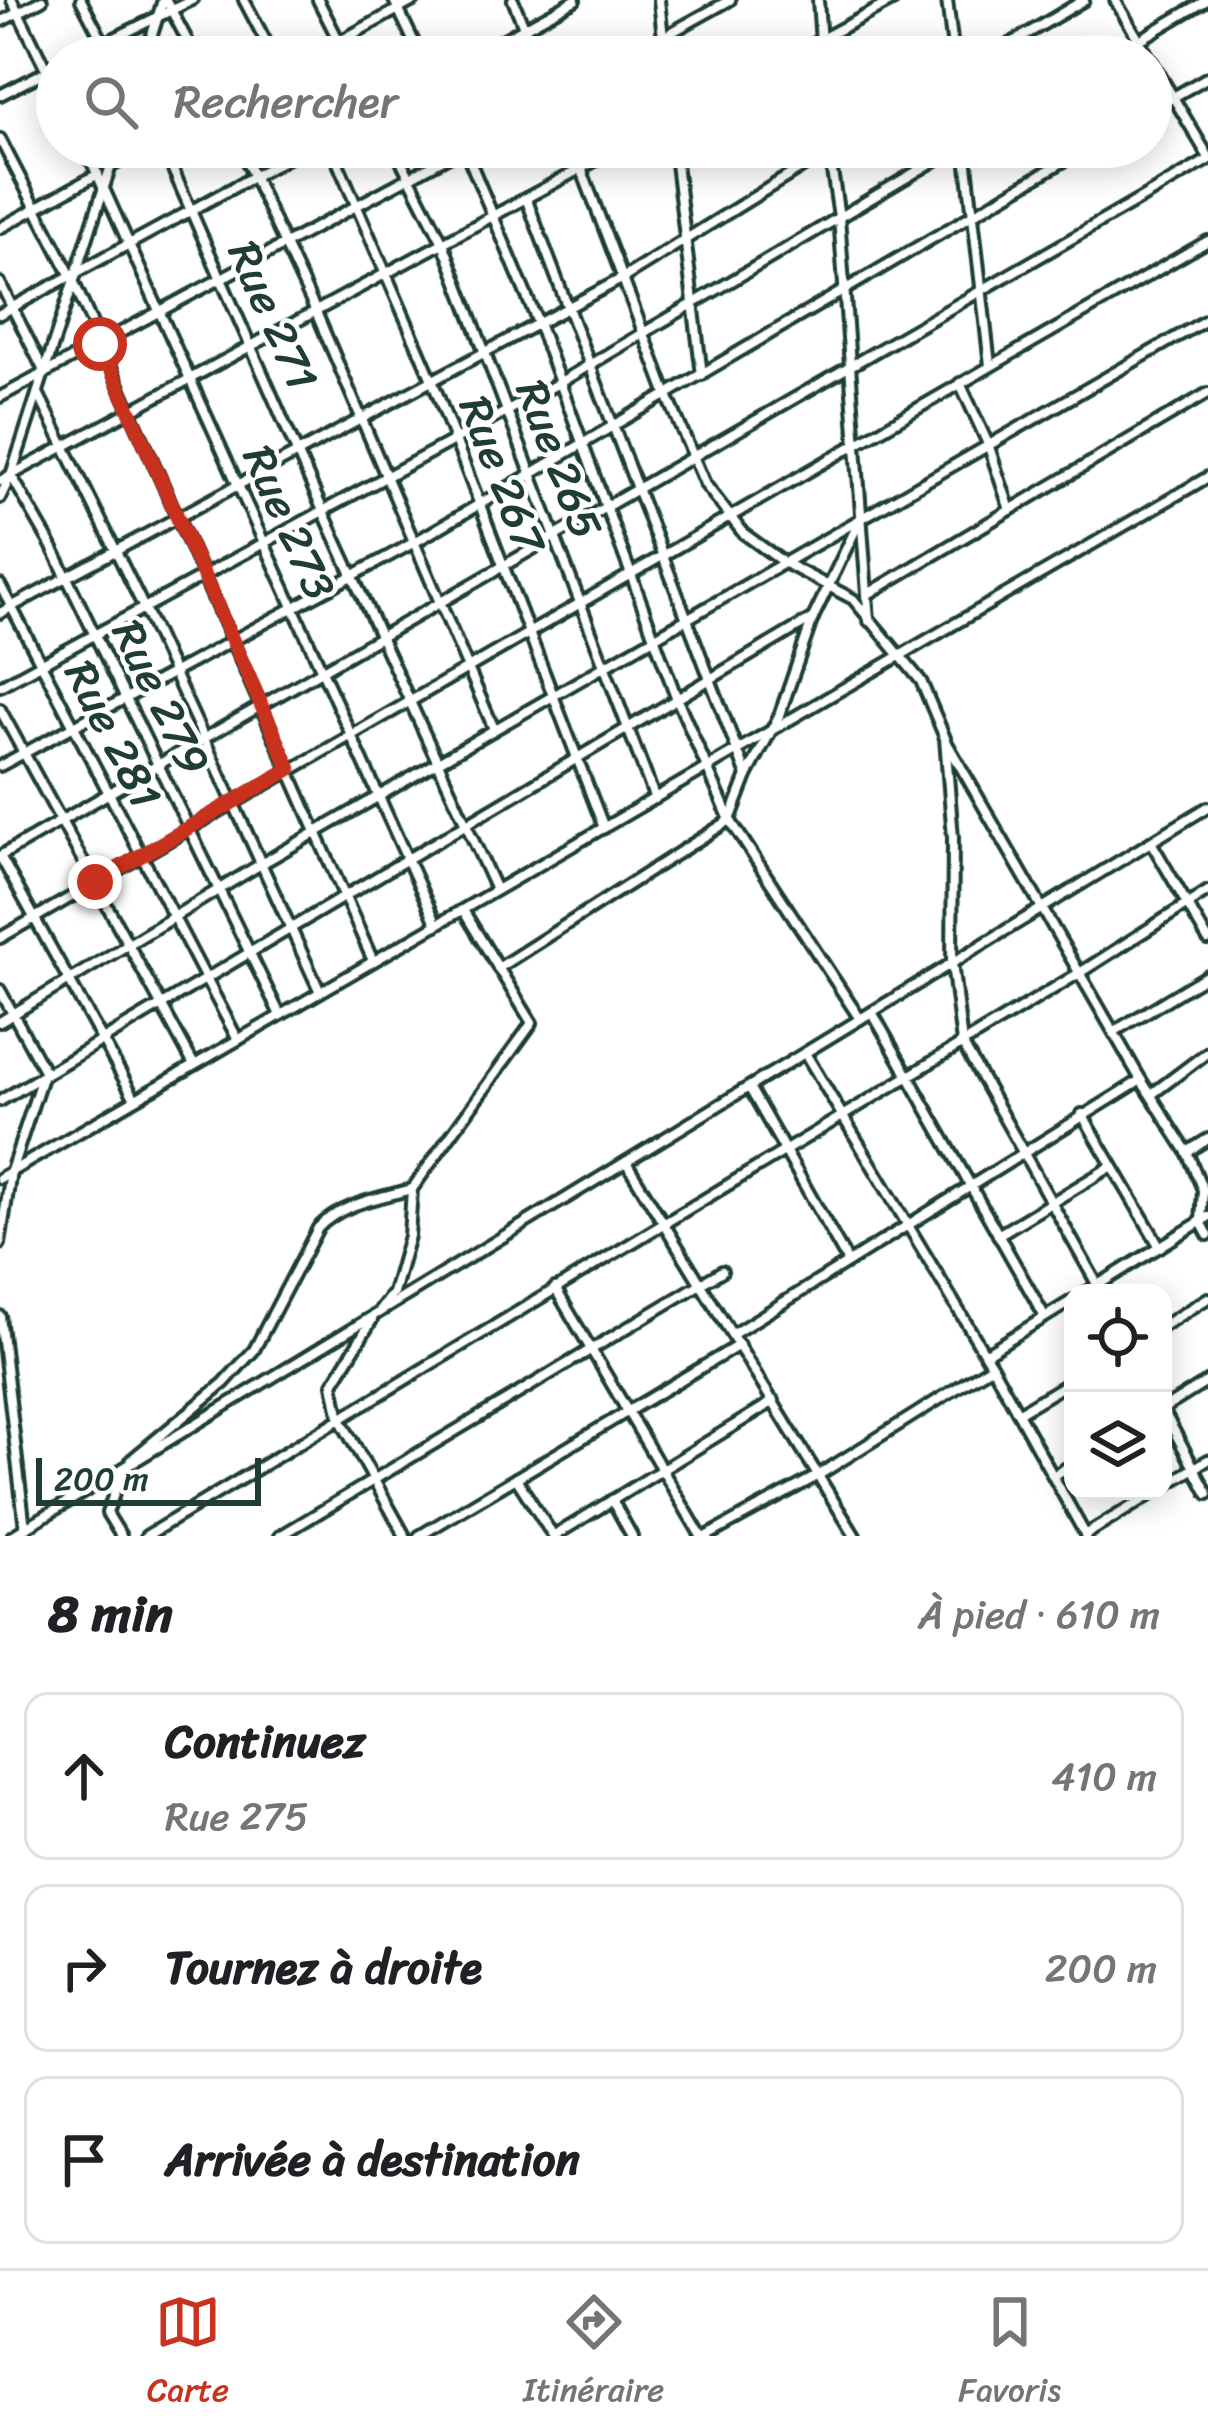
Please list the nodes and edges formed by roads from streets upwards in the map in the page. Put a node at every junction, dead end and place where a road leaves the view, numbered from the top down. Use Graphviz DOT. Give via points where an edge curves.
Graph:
graph roads {
  1 [pos="11,0"];
  2 [pos="42,0"];
  3 [pos="81,0"];
  4 [pos="164,0"];
  5 [pos="192,0"];
  6 [pos="244,0"];
  7 [pos="317,0"];
  8 [pos="416,0"];
  9 [pos="513,0"];
  10 [pos="574,0"];
  11 [pos="659,0"];
  12 [pos="730,0"];
  13 [pos="818,0"];
  14 [pos="894,0"];
  15 [pos="947,0"];
  16 [pos="1084,0"];
  17 [pos="1115,0"];
  18 [pos="1207,0"];
  19 [pos="396,5"];
  20 [pos="171,10"];
  21 [pos="18,13"];
  22 [pos="158,17"];
  23 [pos="0,22"];
  24 [pos="524,28"];
  25 [pos="100,36"];
  26 [pos="119,36"];
  27 [pos="152,36"];
  28 [pos="185,36"];
  29 [pos="263,36"];
  30 [pos="336,36"];
  31 [pos="348,36"];
  32 [pos="411,36"];
  33 [pos="509,36"];
  34 [pos="527,36"];
  35 [pos="663,36"];
  36 [pos="665,36"];
  37 [pos="821,36"];
  38 [pos="828,36"];
  39 [pos="951,36"];
  40 [pos="1023,36"];
  41 [pos="1137,36"];
  42 [pos="1146,36"];
  43 [pos="36,43"];
  44 [pos="36,77"];
  45 [pos="1208,77"];
  46 [pos="0,95"];
  47 [pos="1173,98"];
  48 [pos="0,139"];
  49 [pos="1208,158"];
  50 [pos="94,168"];
  51 [pos="108,168"];
  52 [pos="110,168"];
  53 [pos="172,168"];
  54 [pos="250,168"];
  55 [pos="269,168"];
  56 [pos="340,168"];
  57 [pos="405,168"];
  58 [pos="426,168"];
  59 [pos="474,168"];
  60 [pos="582,168"];
  61 [pos="676,168"];
  62 [pos="799,168"];
  63 [pos="833,168"];
  64 [pos="925,168"];
  65 [pos="965,168"];
  66 [pos="1052,168"];
  67 [pos="97,174"];
  68 [pos="254,176"];
  69 [pos="410,177"];
  70 [pos="104,189"];
  71 [pos="526,198"];
  72 [pos="357,206"];
  73 [pos="36,208"];
  74 [pos="191,210"];
  75 [pos="972,214"];
  76 [pos="495,215"];
  77 [pos="839,217"];
  78 [pos="4,225"];
  79 [pos="685,240"];
  80 [pos="1208,241"];
  81 [pos="442,243"];
  82 [pos="128,244"];
  83 [pos="286,245"];
  84 [pos="387,273"];
  85 [pos="74,277"];
  86 [pos="623,278"];
  87 [pos="222,279"];
  88 [pos="0,284"];
  89 [pos="844,292"];
  90 [pos="981,292"];
  91 [pos="693,304"];
  92 [pos="12,307"];
  93 [pos="568,307"];
  94 [pos="316,311"];
  95 [pos="159,313"];
  96 [pos="0,314"];
  97 [pos="1208,319"];
  98 [pos="538,323"];
  99 [pos="644,333"];
  100 [pos="100,344"];
  101 [pos="251,346"];
  102 [pos="484,352"];
  103 [pos="589,365"];
  104 [pos="990,365"];
  105 [pos="851,369"];
  106 [pos="45,373"];
  107 [pos="702,375"];
  108 [pos="189,380"];
  109 [pos="432,380"];
  110 [pos="560,382"];
  111 [pos="960,383"];
  112 [pos="38,393"];
  113 [pos="1208,393"];
  114 [pos="667,395"];
  115 [pos="0,397"];
  116 [pos="130,411"];
  117 [pos="507,411"];
  118 [pos="362,418"];
  119 [pos="613,427"];
  120 [pos="455,440"];
  121 [pos="858,441"];
  122 [pos="583,444"];
  123 [pos="988,444"];
  124 [pos="66,446"];
  125 [pos="298,453"];
  126 [pos="694,458"];
  127 [pos="11,475"];
  128 [pos="531,475"];
  129 [pos="386,476"];
  130 [pos="1208,477"];
  131 [pos="0,481"];
  132 [pos="237,485"];
  133 [pos="637,490"];
  134 [pos="0,498"];
  135 [pos="480,505"];
  136 [pos="606,508"];
  137 [pos="1010,510"];
  138 [pos="323,511"];
  139 [pos="728,516"];
  140 [pos="178,517"];
  141 [pos="861,517"];
  142 [pos="555,538"];
  143 [pos="415,542"];
  144 [pos="263,543"];
  145 [pos="117,550"];
  146 [pos="661,554"];
  147 [pos="782,562"];
  148 [pos="503,567"];
  149 [pos="630,572"];
  150 [pos="204,575"];
  151 [pos="353,576"];
  152 [pos="67,577"];
  153 [pos="0,585"];
  154 [pos="827,585"];
  155 [pos="868,594"];
  156 [pos="579,602"];
  157 [pos="440,603"];
  158 [pos="11,607"];
  159 [pos="144,608"];
  160 [pos="293,608"];
  161 [pos="0,613"];
  162 [pos="813,618"];
  163 [pos="685,619"];
  164 [pos="870,622"];
  165 [pos="528,630"];
  166 [pos="94,634"];
  167 [pos="380,636"];
  168 [pos="654,637"];
  169 [pos="234,640"];
  170 [pos="900,658"];
  171 [pos="40,664"];
  172 [pos="467,666"];
  173 [pos="604,666"];
  174 [pos="321,670"];
  175 [pos="174,673"];
  176 [pos="709,680"];
  177 [pos="0,686"];
  178 [pos="553,695"];
  179 [pos="126,698"];
  180 [pos="410,699"];
  181 [pos="677,699"];
  182 [pos="263,704"];
  183 [pos="0,709"];
  184 [pos="73,727"];
  185 [pos="494,729"];
  186 [pos="628,729"];
  187 [pos="770,733"];
  188 [pos="350,734"];
  189 [pos="204,738"];
  190 [pos="945,738"];
  191 [pos="736,752"];
  192 [pos="24,753"];
  193 [pos="577,758"];
  194 [pos="438,762"];
  195 [pos="158,765"];
  196 [pos="0,766"];
  197 [pos="290,769"];
  198 [pos="707,769"];
  199 [pos="747,776"];
  200 [pos="108,794"];
  201 [pos="378,796"];
  202 [pos="655,799"];
  203 [pos="233,802"];
  204 [pos="1208,807"];
  205 [pos="730,820"];
  206 [pos="61,821"];
  207 [pos="466,824"];
  208 [pos="189,827"];
  209 [pos="604,828"];
  210 [pos="318,831"];
  211 [pos="1151,842"];
  212 [pos="0,856"];
  213 [pos="140,856"];
  214 [pos="406,859"];
  215 [pos="261,864"];
  216 [pos="95,882"];
  217 [pos="219,890"];
  218 [pos="496,891"];
  219 [pos="1208,891"];
  220 [pos="345,896"];
  221 [pos="1187,904"];
  222 [pos="1043,907"];
  223 [pos="463,910"];
  224 [pos="173,918"];
  225 [pos="33,919"];
  226 [pos="437,925"];
  227 [pos="290,928"];
  228 [pos="0,938"];
  229 [pos="1208,940"];
  230 [pos="128,944"];
  231 [pos="250,952"];
  232 [pos="374,962"];
  233 [pos="952,963"];
  234 [pos="498,968"];
  235 [pos="1081,972"];
  236 [pos="1208,975"];
  237 [pos="205,979"];
  238 [pos="68,980"];
  239 [pos="0,990"];
  240 [pos="320,992"];
  241 [pos="162,1005"];
  242 [pos="872,1012"];
  243 [pos="13,1014"];
  244 [pos="280,1015"];
  245 [pos="860,1019"];
  246 [pos="0,1022"];
  247 [pos="1115,1031"];
  248 [pos="102,1040"];
  249 [pos="238,1040"];
  250 [pos="962,1043"];
  251 [pos="1208,1052"];
  252 [pos="805,1053"];
  253 [pos="194,1065"];
  254 [pos="907,1074"];
  255 [pos="45,1075"];
  256 [pos="1142,1080"];
  257 [pos="749,1087"];
  258 [pos="1151,1094"];
  259 [pos="135,1099"];
  260 [pos="0,1101"];
  261 [pos="842,1114"];
  262 [pos="1082,1114"];
  263 [pos="1208,1139"];
  264 [pos="784,1149"];
  265 [pos="1023,1152"];
  266 [pos="1187,1152"];
  267 [pos="626,1162"];
  268 [pos="1112,1166"];
  269 [pos="10,1171"];
  270 [pos="0,1178"];
  271 [pos="969,1186"];
  272 [pos="412,1189"];
  273 [pos="1051,1203"];
  274 [pos="1204,1220"];
  275 [pos="663,1222"];
  276 [pos="908,1224"];
  277 [pos="998,1235"];
  278 [pos="1208,1235"];
  279 [pos="0,1244"];
  280 [pos="1160,1246"];
  281 [pos="848,1262"];
  282 [pos="722,1271"];
  283 [pos="701,1284"];
  284 [pos="1097,1284"];
  285 [pos="1107,1284"];
  286 [pos="555,1288"];
  287 [pos="1208,1298"];
  288 [pos="1064,1305"];
  289 [pos="376,1314"];
  290 [pos="0,1316"];
  291 [pos="1045,1317"];
  292 [pos="1172,1320"];
  293 [pos="733,1334"];
  294 [pos="739,1345"];
  295 [pos="590,1350"];
  296 [pos="986,1354"];
  297 [pos="992,1366"];
  298 [pos="1208,1381"];
  299 [pos="1064,1385"];
  300 [pos="774,1401"];
  301 [pos="1172,1403"];
  302 [pos="626,1412"];
  303 [pos="1018,1413"];
  304 [pos="340,1419"];
  305 [pos="1172,1426"];
  306 [pos="1208,1460"];
  307 [pos="124,1468"];
  308 [pos="1194,1468"];
  309 [pos="1064,1469"];
  310 [pos="661,1470"];
  311 [pos="817,1476"];
  312 [pos="1052,1476"];
  313 [pos="516,1478"];
  314 [pos="374,1480"];
  315 [pos="1172,1482"];
  316 [pos="1208,1494"];
  317 [pos="612,1500"];
  318 [pos="1142,1500"];
  319 [pos="25,1528"];
  320 [pos="1085,1535"];
  321 [pos="12,1536"];
  322 [pos="121,1536"];
  323 [pos="146,1536"];
  324 [pos="280,1536"];
  325 [pos="405,1536"];
  326 [pos="419,1536"];
  327 [pos="553,1536"];
  328 [pos="632,1536"];
  329 [pos="704,1536"];
  330 [pos="855,1536"];
  1 -- 21 [label="street"];
  2 -- 21 [label="street"];
  3 -- 25 [label="street"];
  4 -- 20 [label="street"];
  4 -- 22 [label="street"];
  5 -- 20 [label="street"];
  6 -- 29 [label="street"];
  7 -- 30 [label="street"];
  8 -- 19 [label="street"];
  9 -- 24 [label="street"];
  10 -- 24 [label="street"];
  11 -- 35 [label="street"];
  12 -- 36 [label="street"];
  13 -- 37 [label="street"];
  14 -- 38 [label="street"];
  15 -- 39 [label="street"];
  16 -- 40 [label="street"];
  17 -- 41 [label="street"];
  18 -- 42 [label="street"];
  19 -- 31 [label="street"];
  19 -- 32 [label="street"];
  20 -- 22 [label="street"];
  20 -- 28 [label="street"];
  21 -- 23 [label="street"];
  21 -- 43 [label="street"];
  22 -- 26 [label="street"];
  22 -- 27 [label="street"];
  24 -- 33 [label="street"];
  24 -- 34 [label="street"];
  44 -- 46 [label="street"];
  45 -- 47 [label="street"];
  47 -- 49 [label="street"];
  48 -- 73 [label="street"];
  49 -- 90 [label="street"];
  50 -- 67 [label="street, Rue 273"];
  51 -- 67 [label="street"];
  52 -- 70 [label="street"];
  53 -- 74 [label="street, Rue 271"];
  54 -- 68 [label="street"];
  55 -- 68 [label="street"];
  56 -- 72 [label="street, Rue 267"];
  57 -- 69 [label="street, Rue 265"];
  58 -- 69 [label="street"];
  59 -- 76 [label="street"];
  60 -- 71 [label="street"];
  60 -- 86 [label="street"];
  61 -- 79 [label="street"];
  62 -- 79 [label="street"];
  63 -- 77 [label="street"];
  64 -- 77 [label="street"];
  65 -- 75 [label="street"];
  66 -- 75 [label="street"];
  67 -- 70 [label="street, Rue 273"];
  67 -- 73 [label="street"];
  68 -- 74 [label="street"];
  68 -- 83 [label="street"];
  69 -- 72 [label="street"];
  69 -- 81 [label="street, Rue 265"];
  70 -- 82 [label="street, Rue 273"];
  70 -- 85 [label="street"];
  71 -- 76 [label="street"];
  71 -- 93 [label="street"];
  72 -- 83 [label="street"];
  72 -- 84 [label="street, Rue 267"];
  73 -- 78 [label="street"];
  73 -- 85 [label="street"];
  74 -- 82 [label="street"];
  74 -- 87 [label="street, Rue 271"];
  75 -- 89 [label="street"];
  75 -- 90 [label="street"];
  76 -- 81 [label="street"];
  76 -- 98 [label="street"];
  77 -- 89 [label="street"];
  77 -- 91 [label="street"];
  79 -- 86 [label="street"];
  79 -- 91 [label="street"];
  80 -- 104 [label="street"];
  81 -- 84 [label="street"];
  81 -- 102 [label="street, Rue 265"];
  82 -- 85 [label="street"];
  82 -- 95 [label="street, Rue 273"];
  83 -- 87 [label="street"];
  83 -- 94 [label="street"];
  84 -- 94 [label="street"];
  84 -- 109 [label="street, Rue 267"];
  85 -- 92 [label="street"];
  85 -- 100 [label="street"];
  85 -- 106 [label="street"];
  86 -- 93 [label="street"];
  86 -- 99 [label="street"];
  87 -- 95 [label="street"];
  87 -- 101 [label="street, Rue 271"];
  88 -- 92 [label="street"];
  89 -- 105 [label="street"];
  89 -- 107 [label="street"];
  90 -- 104 [label="street"];
  90 -- 105 [label="street"];
  91 -- 99 [label="street"];
  91 -- 107 [label="street"];
  92 -- 96 [label="street"];
  92 -- 106 [label="street"];
  93 -- 98 [label="street"];
  93 -- 103 [label="street"];
  94 -- 101 [label="street"];
  94 -- 118 [label="street"];
  95 -- 100 [label="street"];
  95 -- 108 [label="street, Rue 273"];
  97 -- 123 [label="street"];
  98 -- 102 [label="street"];
  98 -- 110 [label="street"];
  99 -- 103 [label="street"];
  99 -- 114 [label="street"];
  100 -- 106 [label="street"];
  100 -- 116 [label="street"];
  101 -- 108 [label="street"];
  101 -- 125 [label="street, Rue 271"];
  102 -- 109 [label="street"];
  102 -- 117 [label="street, Rue 265"];
  103 -- 110 [label="street"];
  103 -- 119 [label="street"];
  104 -- 111 [label="street"];
  105 -- 121 [label="street"];
  105 -- 126 [label="street"];
  106 -- 112 [label="street"];
  106 -- 115 [label="street"];
  107 -- 114 [label="street"];
  108 -- 116 [label="street"];
  108 -- 132 [label="street, Rue 273"];
  109 -- 118 [label="street"];
  109 -- 120 [label="street, Rue 267"];
  110 -- 117 [label="street"];
  110 -- 122 [label="street"];
  111 -- 121 [label="street"];
  111 -- 123 [label="street"];
  112 -- 124 [label="street"];
  112 -- 127 [label="street"];
  113 -- 137 [label="street"];
  114 -- 119 [label="street"];
  114 -- 126 [label="street"];
  116 -- 124 [label="street"];
  116 -- 140 [label="street"];
  117 -- 120 [label="street"];
  117 -- 128 [label="street, Rue 265"];
  118 -- 125 [label="street"];
  118 -- 129 [label="street"];
  119 -- 122 [label="street"];
  119 -- 133 [label="street"];
  120 -- 129 [label="street"];
  120 -- 135 [label="street, Rue 267"];
  121 -- 139 [label="street"];
  121 -- 141 [label="street"];
  122 -- 128 [label="street"];
  122 -- 136 [label="street"];
  123 -- 137 [label="street"];
  123 -- 141 [label="street"];
  124 -- 127 [label="street"];
  124 -- 145 [label="street"];
  125 -- 132 [label="street"];
  125 -- 138 [label="street, Rue 271"];
  126 -- 133 [label="street"];
  126 -- 139 [label="street"];
  127 -- 131 [label="street"];
  127 -- 134 [label="street"];
  127 -- 152 [label="street, Rue 279"];
  128 -- 135 [label="street"];
  128 -- 142 [label="street, Rue 265"];
  129 -- 138 [label="street"];
  129 -- 143 [label="street"];
  130 -- 170 [label="street"];
  132 -- 140 [label="street"];
  132 -- 144 [label="street, Rue 273"];
  133 -- 136 [label="street"];
  133 -- 146 [label="street"];
  135 -- 143 [label="street"];
  135 -- 148 [label="street, Rue 267"];
  136 -- 142 [label="street"];
  136 -- 149 [label="street"];
  137 -- 155 [label="street"];
  138 -- 144 [label="street"];
  138 -- 151 [label="street, Rue 271"];
  139 -- 146 [label="street"];
  139 -- 147 [label="street"];
  140 -- 145 [label="street"];
  140 -- 150 [label="street"];
  141 -- 147 [label="street"];
  141 -- 154 [label="street"];
  141 -- 155 [label="street"];
  142 -- 148 [label="street"];
  142 -- 156 [label="street, Rue 265"];
  143 -- 151 [label="street"];
  143 -- 157 [label="street"];
  144 -- 150 [label="street"];
  144 -- 160 [label="street, Rue 273"];
  145 -- 152 [label="street"];
  145 -- 159 [label="street"];
  146 -- 149 [label="street"];
  146 -- 163 [label="street"];
  147 -- 154 [label="street"];
  147 -- 163 [label="street"];
  148 -- 157 [label="street"];
  148 -- 165 [label="street, Rue 267"];
  149 -- 156 [label="street"];
  149 -- 168 [label="street"];
  150 -- 159 [label="street"];
  150 -- 169 [label="street"];
  151 -- 160 [label="street"];
  151 -- 167 [label="street, Rue 271"];
  152 -- 158 [label="street"];
  152 -- 166 [label="street, Rue 279"];
  153 -- 158 [label="street, Rue 281"];
  154 -- 162 [label="street"];
  154 -- 164 [label="street" via="853,599"];
  155 -- 164 [label="street"];
  156 -- 165 [label="street"];
  156 -- 173 [label="street, Rue 265"];
  157 -- 167 [label="street"];
  157 -- 172 [label="street"];
  158 -- 161 [label="street"];
  158 -- 171 [label="street, Rue 281"];
  159 -- 166 [label="street"];
  159 -- 175 [label="street"];
  160 -- 169 [label="street"];
  160 -- 174 [label="street, Rue 273"];
  162 -- 176 [label="street"];
  162 -- 187 [label="street"];
  163 -- 168 [label="street"];
  163 -- 176 [label="street"];
  164 -- 170 [label="street"];
  165 -- 172 [label="street"];
  165 -- 178 [label="street, Rue 267"];
  166 -- 171 [label="street"];
  166 -- 179 [label="street, Rue 279"];
  167 -- 174 [label="street"];
  167 -- 180 [label="street, Rue 271"];
  168 -- 173 [label="street"];
  168 -- 181 [label="street"];
  169 -- 175 [label="street"];
  169 -- 182 [label="street"];
  170 -- 187 [label="street"];
  170 -- 190 [label="street" via="921,681"];
  171 -- 177 [label="street"];
  171 -- 184 [label="street, Rue 281"];
  172 -- 180 [label="street"];
  172 -- 185 [label="street"];
  173 -- 178 [label="street"];
  173 -- 186 [label="street, Rue 265"];
  174 -- 182 [label="street"];
  174 -- 188 [label="street, Rue 273"];
  175 -- 179 [label="street"];
  175 -- 189 [label="street"];
  176 -- 181 [label="street"];
  176 -- 191 [label="street"];
  178 -- 185 [label="street"];
  178 -- 193 [label="street, Rue 267"];
  179 -- 184 [label="street"];
  179 -- 195 [label="street, Rue 279"];
  180 -- 188 [label="street"];
  180 -- 194 [label="street, Rue 271"];
  181 -- 186 [label="street"];
  181 -- 198 [label="street"];
  182 -- 189 [label="street"];
  182 -- 197 [label="street"];
  183 -- 192 [label="street"];
  184 -- 192 [label="street"];
  184 -- 200 [label="street, Rue 281"];
  185 -- 194 [label="street"];
  186 -- 193 [label="street"];
  186 -- 202 [label="street, Rue 265"];
  187 -- 191 [label="street"];
  187 -- 199 [label="street"];
  188 -- 197 [label="street"];
  188 -- 201 [label="street, Rue 273"];
  189 -- 195 [label="street"];
  189 -- 203 [label="street"];
  190 -- 222 [label="street"];
  190 -- 233 [label="street"];
  191 -- 198 [label="street"];
  191 -- 199 [label="street"];
  192 -- 196 [label="street"];
  192 -- 206 [label="street"];
  193 -- 207 [label="street"];
  193 -- 209 [label="street, Rue 267"];
  194 -- 201 [label="street"];
  194 -- 207 [label="street, Rue 271"];
  195 -- 200 [label="street"];
  195 -- 208 [label="street, Rue 279"];
  197 -- 203 [label="street"];
  197 -- 210 [label="street"];
  198 -- 202 [label="street"];
  198 -- 205 [label="street"];
  199 -- 205 [label="street"];
  200 -- 206 [label="street"];
  200 -- 213 [label="street, Rue 281"];
  201 -- 210 [label="street"];
  201 -- 214 [label="street, Rue 273"];
  202 -- 209 [label="street"];
  203 -- 208 [label="street"];
  203 -- 215 [label="street"];
  204 -- 211 [label="street"];
  205 -- 234 [label="street"];
  205 -- 245 [label="street"];
  206 -- 212 [label="street"];
  206 -- 216 [label="street"];
  207 -- 214 [label="street"];
  207 -- 218 [label="street, Rue 271"];
  208 -- 213 [label="street"];
  208 -- 217 [label="street, Rue 279"];
  209 -- 218 [label="street"];
  210 -- 215 [label="street"];
  210 -- 220 [label="street"];
  211 -- 221 [label="street"];
  211 -- 222 [label="street"];
  212 -- 225 [label="street"];
  213 -- 216 [label="street"];
  213 -- 224 [label="street, Rue 281"];
  214 -- 220 [label="street"];
  214 -- 226 [label="street, Rue 273"];
  215 -- 217 [label="street"];
  215 -- 227 [label="street"];
  216 -- 225 [label="street"];
  216 -- 230 [label="street"];
  217 -- 224 [label="street"];
  217 -- 231 [label="street, Rue 279"];
  218 -- 223 [label="street"];
  219 -- 221 [label="street"];
  220 -- 227 [label="street"];
  220 -- 232 [label="street"];
  221 -- 229 [label="street"];
  221 -- 235 [label="street"];
  222 -- 233 [label="street"];
  222 -- 235 [label="street"];
  223 -- 226 [label="street"];
  223 -- 234 [label="street"];
  224 -- 230 [label="street"];
  224 -- 237 [label="street, Rue 281"];
  225 -- 228 [label="street"];
  225 -- 238 [label="street"];
  226 -- 232 [label="street"];
  227 -- 231 [label="street"];
  227 -- 240 [label="street"];
  230 -- 238 [label="street"];
  230 -- 241 [label="street"];
  231 -- 237 [label="street"];
  231 -- 244 [label="street, Rue 279"];
  232 -- 240 [label="street"];
  233 -- 242 [label="street"];
  233 -- 250 [label="street"];
  234 -- 272 [label="street" via="532,1023"];
  235 -- 247 [label="street"];
  235 -- 250 [label="street"];
  236 -- 247 [label="street"];
  237 -- 241 [label="street"];
  237 -- 249 [label="street, Rue 281"];
  238 -- 243 [label="street"];
  238 -- 248 [label="street"];
  239 -- 243 [label="street"];
  240 -- 244 [label="street"];
  241 -- 248 [label="street"];
  241 -- 253 [label="street"];
  242 -- 245 [label="street"];
  242 -- 254 [label="street"];
  243 -- 246 [label="street"];
  243 -- 255 [label="street"];
  244 -- 249 [label="street"];
  245 -- 252 [label="street"];
  247 -- 256 [label="street"];
  248 -- 255 [label="street"];
  248 -- 259 [label="street"];
  249 -- 253 [label="street"];
  250 -- 254 [label="street"];
  250 -- 265 [label="street"];
  251 -- 258 [label="street"];
  252 -- 257 [label="street"];
  252 -- 261 [label="street"];
  253 -- 259 [label="street"];
  254 -- 261 [label="street"];
  254 -- 271 [label="street"];
  255 -- 260 [label="street"];
  255 -- 269 [label="street"];
  256 -- 258 [label="street"];
  256 -- 262 [label="street"];
  257 -- 264 [label="street"];
  257 -- 267 [label="street"];
  258 -- 266 [label="street"];
  259 -- 269 [label="street"];
  261 -- 264 [label="street"];
  261 -- 276 [label="street"];
  262 -- 265 [label="street"];
  262 -- 268 [label="street"];
  263 -- 266 [label="street"];
  264 -- 275 [label="street"];
  264 -- 281 [label="street"];
  265 -- 271 [label="street"];
  265 -- 273 [label="street"];
  266 -- 274 [label="street" via="1203,1190"];
  267 -- 275 [label="street"];
  267 -- 289 [label="street"];
  268 -- 273 [label="street"];
  268 -- 280 [label="street"];
  269 -- 270 [label="street"];
  269 -- 279 [label="street"];
  271 -- 276 [label="street"];
  271 -- 277 [label="street"];
  272 -- 289 [label="street" via="393,1293"];
  272 -- 307 [label="street" via="328,1218 254,1350"];
  273 -- 277 [label="street"];
  273 -- 284 [label="street"];
  274 -- 278 [label="street"];
  274 -- 280 [label="street"];
  275 -- 283 [label="street"];
  275 -- 286 [label="street"];
  276 -- 281 [label="street"];
  276 -- 296 [label="street"];
  277 -- 291 [label="street"];
  280 -- 285 [label="street"];
  281 -- 293 [label="street"];
  282 -- 283 [label="street"];
  283 -- 293 [label="street"];
  283 -- 295 [label="street"];
  286 -- 295 [label="street"];
  286 -- 304 [label="street"];
  287 -- 292 [label="street"];
  288 -- 291 [label="street"];
  289 -- 304 [label="street" via="333,1384"];
  289 -- 307 [label="street"];
  290 -- 319 [label="street"];
  291 -- 296 [label="street"];
  293 -- 294 [label="street"];
  294 -- 300 [label="street"];
  294 -- 302 [label="street"];
  295 -- 302 [label="street"];
  295 -- 314 [label="street"];
  296 -- 297 [label="street"];
  297 -- 303 [label="street"];
  297 -- 311 [label="street"];
  298 -- 301 [label="street"];
  299 -- 303 [label="street"];
  300 -- 310 [label="street"];
  300 -- 311 [label="street"];
  302 -- 310 [label="street"];
  302 -- 313 [label="street"];
  303 -- 312 [label="street"];
  304 -- 314 [label="street"];
  304 -- 323 [label="street"];
  305 -- 308 [label="street"];
  306 -- 308 [label="street"];
  307 -- 319 [label="street"];
  307 -- 322 [label="street" via="107,1513"];
  308 -- 315 [label="street"];
  308 -- 316 [label="street"];
  309 -- 312 [label="street"];
  310 -- 317 [label="street"];
  310 -- 329 [label="street"];
  311 -- 329 [label="street"];
  311 -- 330 [label="street"];
  312 -- 320 [label="street"];
  313 -- 326 [label="street"];
  313 -- 327 [label="street"];
  314 -- 324 [label="street"];
  314 -- 325 [label="street"];
  317 -- 327 [label="street"];
  317 -- 328 [label="street"];
  318 -- 320 [label="street"];
  319 -- 321 [label="street"];
}
